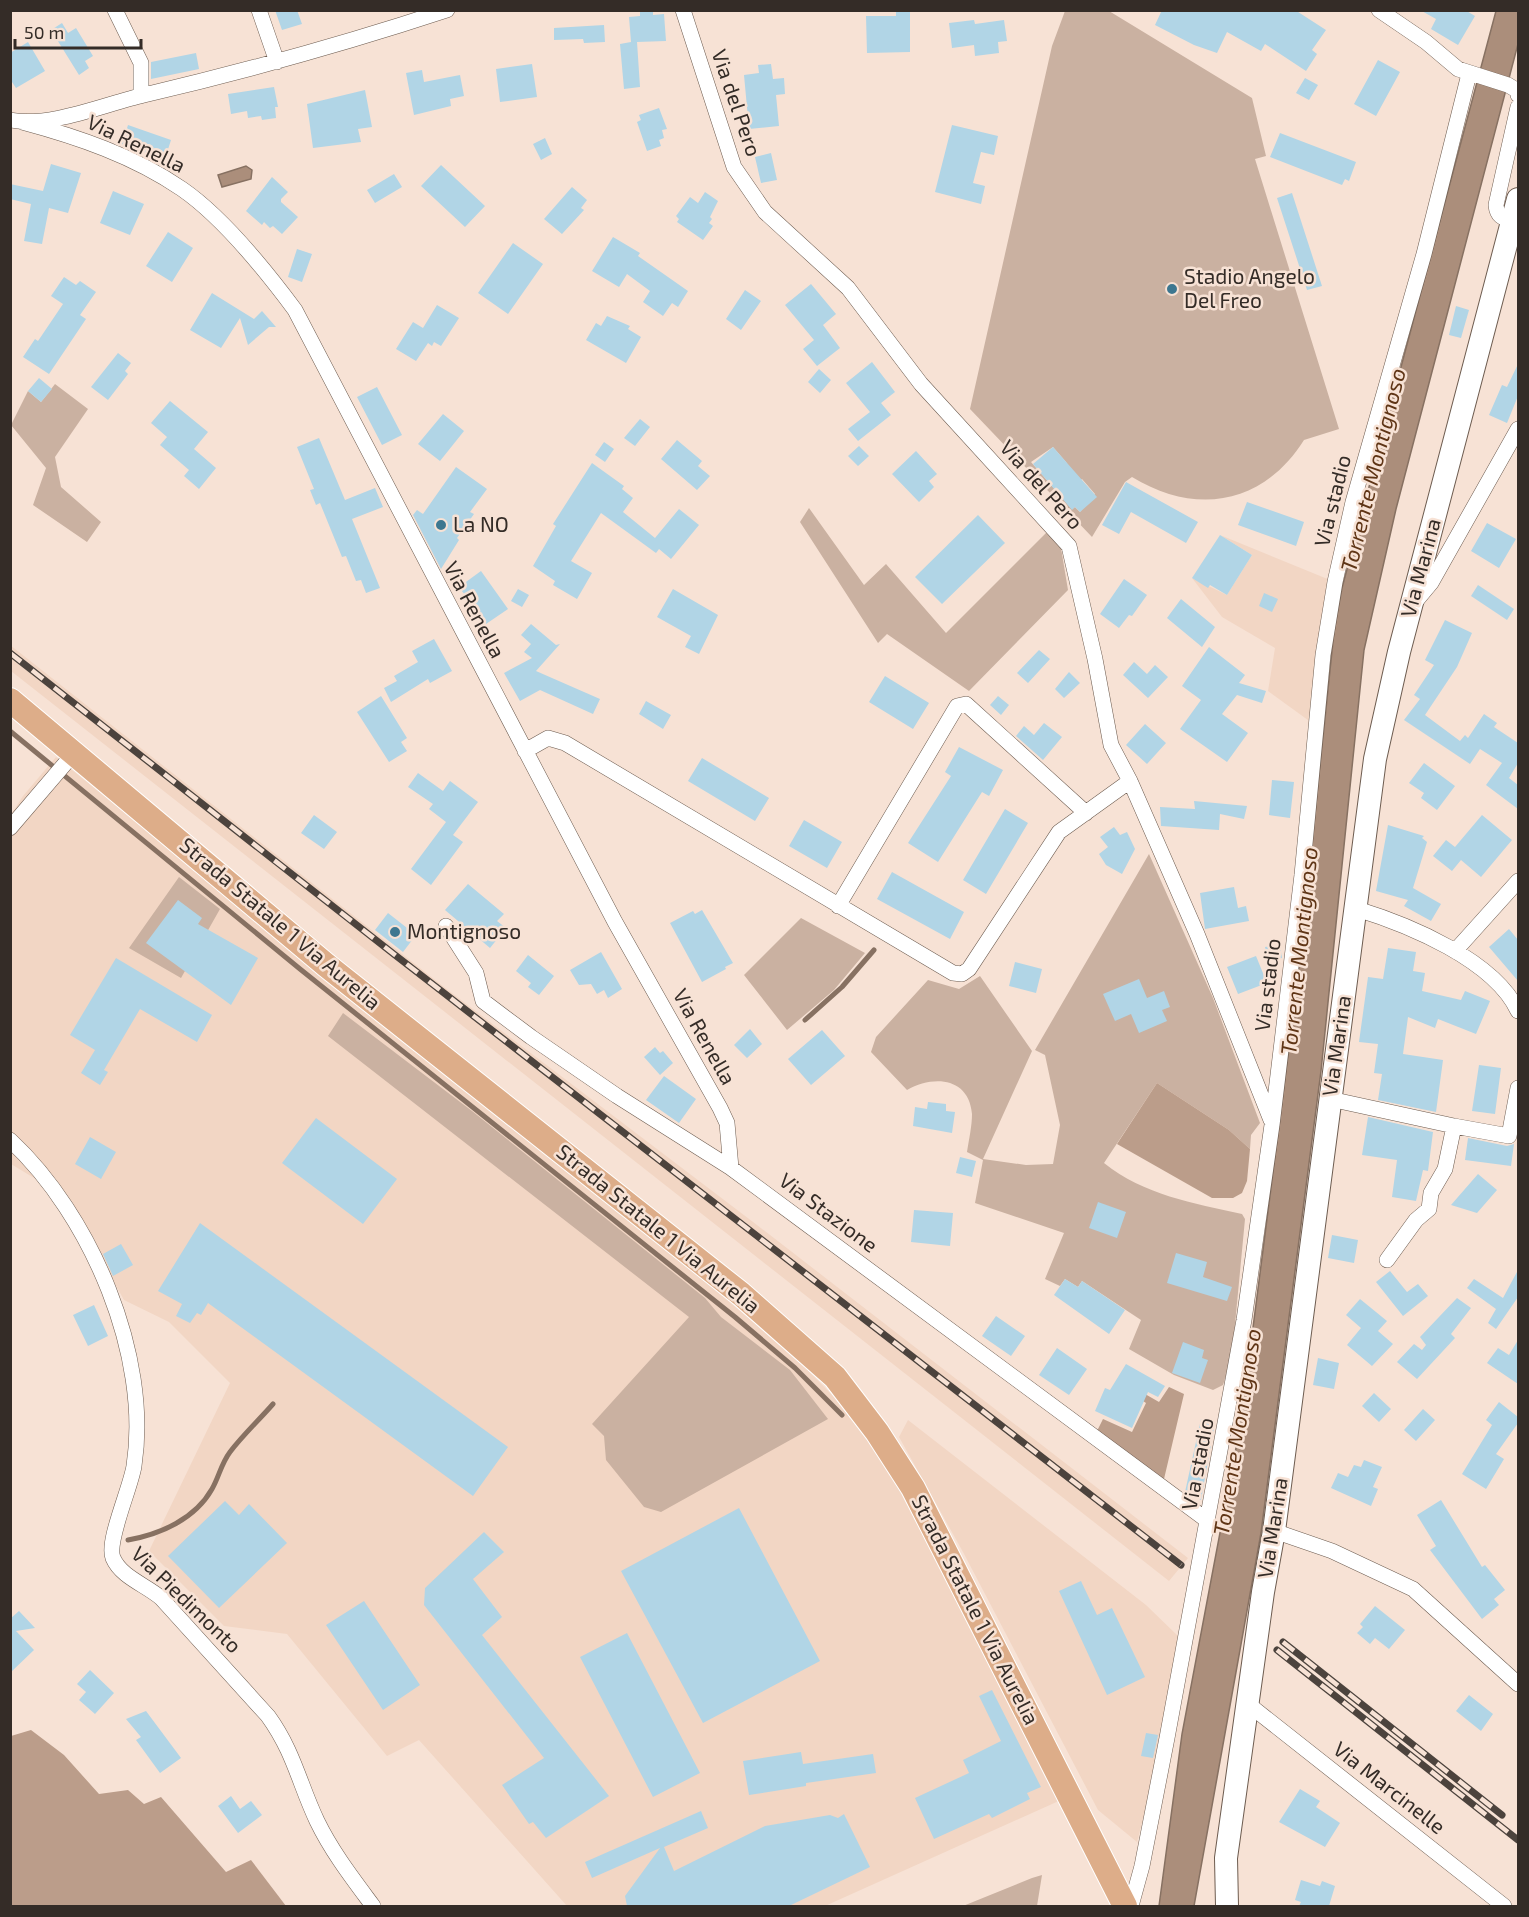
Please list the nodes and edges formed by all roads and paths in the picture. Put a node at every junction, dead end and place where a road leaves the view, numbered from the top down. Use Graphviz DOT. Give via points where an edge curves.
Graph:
graph roads {
  1 [pos="116,10"];
  2 [pos="260,10"];
  3 [pos="447,10"];
  4 [pos="682,10"];
  5 [pos="1379,10"];
  6 [pos="277,62"];
  7 [pos="1473,76"];
  8 [pos="1515,88"];
  9 [pos="141,95"];
  10 [pos="1518,107"];
  11 [pos="16,121"];
  12 [pos="1518,199"];
  13 [pos="1512,221"];
  14 [pos="1518,429"];
  15 [pos="1410,609"];
  16 [pos="10,700"];
  17 [pos="525,751"];
  18 [pos="71,758"];
  19 [pos="1130,781"];
  20 [pos="1086,813"];
  21 [pos="10,828"];
  22 [pos="1518,881"];
  23 [pos="838,906"];
  24 [pos="1357,909"];
  25 [pos="447,926"];
  26 [pos="1455,951"];
  27 [pos="1518,1011"];
  28 [pos="1518,1088"];
  29 [pos="1330,1099"];
  30 [pos="1272,1125"];
  31 [pos="1454,1125"];
  32 [pos="10,1140"];
  33 [pos="731,1168"];
  34 [pos="1387,1260"];
  35 [pos="1208,1521"];
  36 [pos="1274,1531"];
  37 [pos="1518,1684"];
  38 [pos="1248,1704"];
  39 [pos="373,1906"];
  40 [pos="1125,1906"];
  41 [pos="1131,1906"];
  42 [pos="1227,1906"];
  43 [pos="1504,1906"];
  1 -- 9 [label="street" via="141,63"];
  2 -- 6 [label="street"];
  3 -- 6 [label="street"];
  4 -- 19 [label="street, Via del Pero" via="734,167 765,212 848,288 921,384 1069,546 1111,745"];
  5 -- 7 [label="street"];
  6 -- 9 [label="street"];
  7 -- 8 [label="street"];
  7 -- 30 [label="street, Via stadio" via="1353,502 1335,582 1323,655"];
  9 -- 11 [label="street" via="99,107"];
  10 -- 13 [label="street" via="1496,204 1496,213"];
  11 -- 17 [label="street, Via Renella" via="63,133 118,154 183,190 274,281 295,310"];
  12 -- 13 [label="main road, Via Marina"];
  13 -- 15 [label="main road, Via Marina"];
  14 -- 15 [label="street" via="1431,583"];
  15 -- 24 [label="main road, Via Marina" via="1375,759"];
  16 -- 18 [label="main road, Strada Statale 1 Via Aurelia"];
  17 -- 23 [label="street" via="548,738 557,739"];
  17 -- 33 [label="street, Via Renella" via="720,1108 727,1123"];
  18 -- 21 [label="street"];
  18 -- 40 [label="main road, Strada Statale 1 Via Aurelia" via="741,1294 835,1377 913,1488"];
  19 -- 20 [label="street"];
  19 -- 30 [label="street, Via del Pero" via="1210,964"];
  20 -- 23 [label="street" via="1059,832 962,974 953,973"];
  20 -- 23 [label="street" via="966,704 957,706"];
  22 -- 26 [label="street"];
  24 -- 26 [label="street"];
  24 -- 29 [label="main road, Via Marina"];
  25 -- 33 [label="street, Via Stazione" via="476,973 483,1001 617,1096"];
  26 -- 27 [label="street" via="1489,975 1512,997"];
  28 -- 31 [label="street" via="1509,1136"];
  29 -- 31 [label="street"];
  29 -- 36 [label="main road, Via Marina"];
  30 -- 35 [label="street, Via stadio" via="1231,1405"];
  31 -- 34 [label="street" via="1445,1169 1431,1193 1429,1209 1416,1220"];
  32 -- 39 [label="street, Via Piedimonto" via="64,1204 119,1311 130,1359 138,1440 130,1488 113,1535 113,1558 126,1575 161,1598 284,1737 327,1840"];
  33 -- 35 [label="street, Via Stazione"];
  35 -- 41 [label="street, Via stadio"];
  36 -- 37 [label="street" via="1332,1551 1413,1589"];
  36 -- 38 [label="main road, Via Marina"];
  38 -- 42 [label="main road, Via Marina" via="1226,1858"];
  38 -- 43 [label="street, Via Marcinelle"];
}
